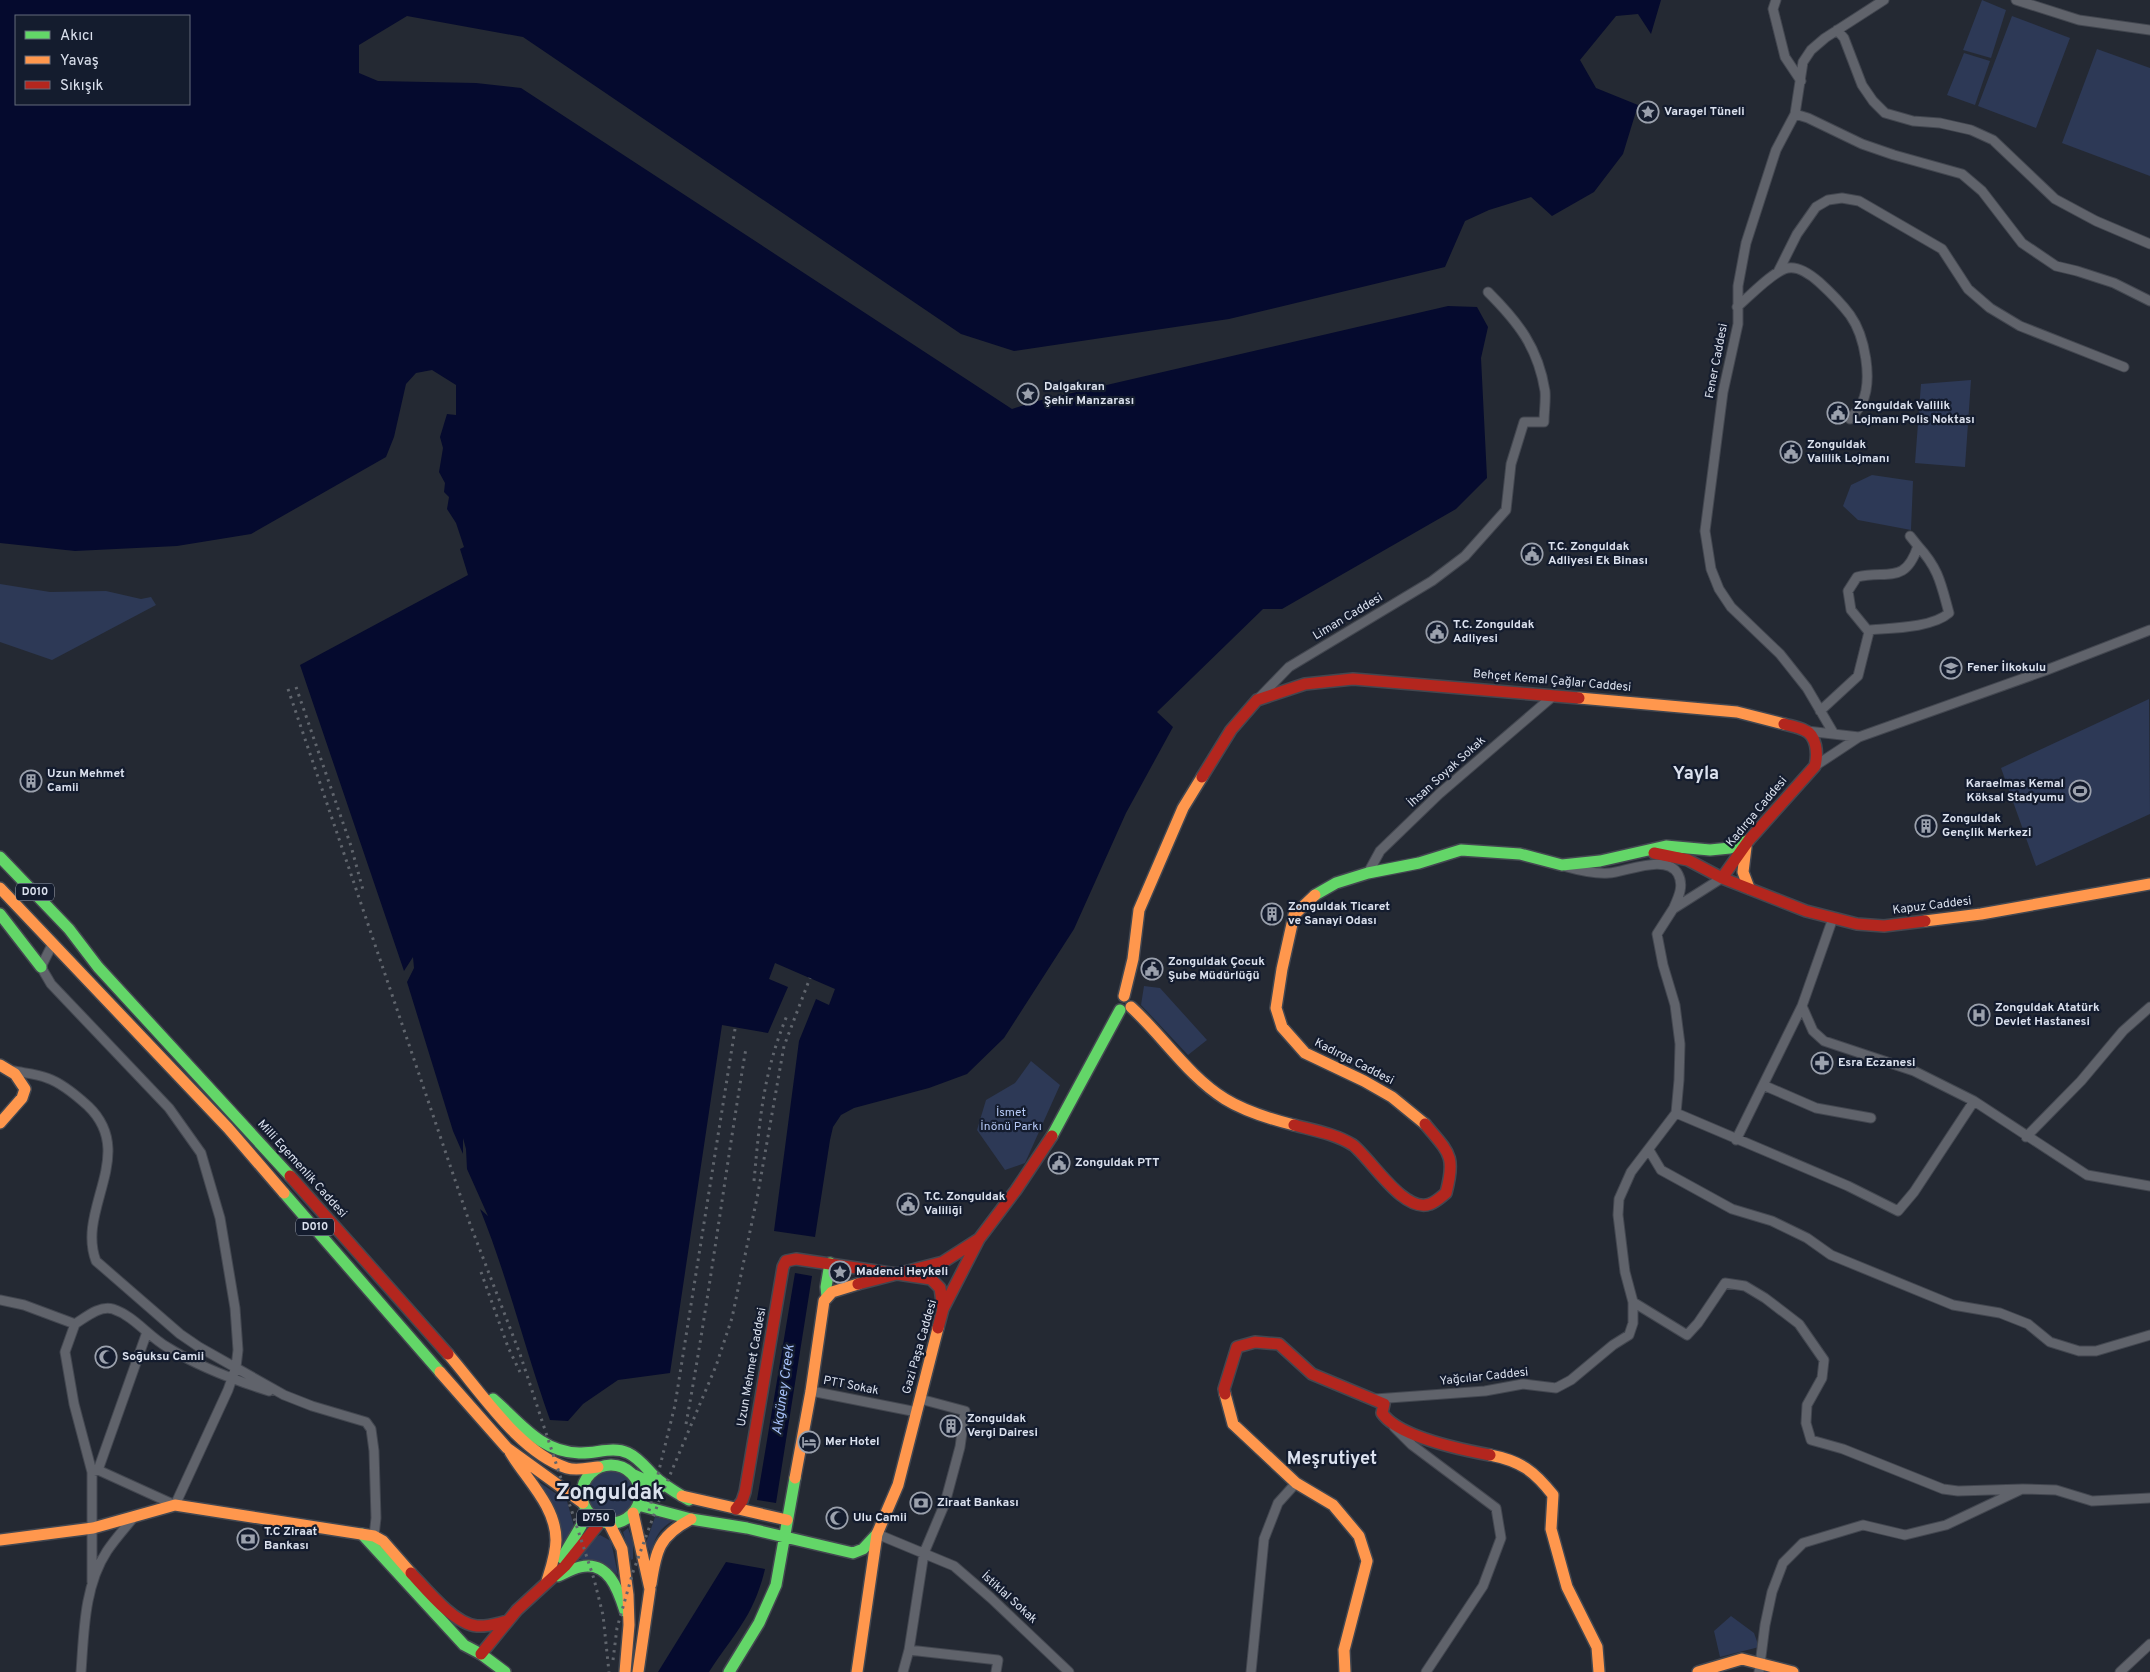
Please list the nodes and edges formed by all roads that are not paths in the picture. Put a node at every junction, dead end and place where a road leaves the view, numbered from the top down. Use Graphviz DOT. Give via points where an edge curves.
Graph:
graph roads {
  1 [pos="1776,0"];
  2 [pos="1884,0"];
  3 [pos="2016,0"];
  4 [pos="1837,30"];
  5 [pos="2150,30"];
  6 [pos="1801,81"];
  7 [pos="1795,114"];
  8 [pos="2150,244"];
  9 [pos="1778,272"];
  10 [pos="1488,292"];
  11 [pos="2150,301"];
  12 [pos="1737,307"];
  13 [pos="2124,367"];
  14 [pos="1850,419"];
  15 [pos="1910,536"];
  16 [pos="1918,546"];
  17 [pos="1868,630"];
  18 [pos="2150,630"];
  19 [pos="1552,697"];
  20 [pos="1257,700"];
  21 [pos="1820,711"];
  22 [pos="1806,730"];
  23 [pos="1834,734"];
  24 [pos="1858,737"];
  25 [pos="1815,766"];
  26 [pos="1749,840"];
  27 [pos="1639,852"];
  28 [pos="0,857"];
  29 [pos="1562,865"];
  30 [pos="1368,873"];
  31 [pos="1722,878"];
  32 [pos="2150,884"];
  33 [pos="0,888"];
  34 [pos="1749,888"];
  35 [pos="1673,909"];
  36 [pos="53,912"];
  37 [pos="0,914"];
  38 [pos="1833,918"];
  39 [pos="38,927"];
  40 [pos="69,929"];
  41 [pos="53,944"];
  42 [pos="40,965"];
  43 [pos="1802,1006"];
  44 [pos="2150,1007"];
  45 [pos="1126,1009"];
  46 [pos="0,1065"];
  47 [pos="14,1072"];
  48 [pos="1763,1085"];
  49 [pos="1974,1101"];
  50 [pos="1676,1113"];
  51 [pos="1871,1118"];
  52 [pos="0,1123"];
  53 [pos="2026,1137"];
  54 [pos="1736,1140"];
  55 [pos="1649,1150"];
  56 [pos="2150,1186"];
  57 [pos="978,1238"];
  58 [pos="824,1263"];
  59 [pos="895,1273"];
  60 [pos="828,1297"];
  61 [pos="0,1300"];
  62 [pos="1632,1302"];
  63 [pos="943,1308"];
  64 [pos="75,1324"];
  65 [pos="147,1332"];
  66 [pos="2150,1335"];
  67 [pos="236,1367"];
  68 [pos="232,1380"];
  69 [pos="475,1385"];
  70 [pos="811,1391"];
  71 [pos="284,1395"];
  72 [pos="920,1399"];
  73 [pos="1369,1399"];
  74 [pos="917,1412"];
  75 [pos="1386,1419"];
  76 [pos="507,1448"];
  77 [pos="598,1467"];
  78 [pos="95,1471"];
  79 [pos="634,1475"];
  80 [pos="1296,1482"];
  81 [pos="2023,1489"];
  82 [pos="2150,1498"];
  83 [pos="689,1500"];
  84 [pos="175,1506"];
  85 [pos="585,1507"];
  86 [pos="636,1509"];
  87 [pos="736,1509"];
  88 [pos="134,1517"];
  89 [pos="691,1519"];
  90 [pos="787,1520"];
  91 [pos="605,1522"];
  92 [pos="93,1528"];
  93 [pos="362,1534"];
  94 [pos="877,1534"];
  95 [pos="374,1536"];
  96 [pos="784,1537"];
  97 [pos="0,1540"];
  98 [pos="924,1553"];
  99 [pos="547,1581"];
  100 [pos="92,1582"];
  101 [pos="650,1588"];
  102 [pos="445,1609"];
  103 [pos="508,1621"];
  104 [pos="629,1626"];
  105 [pos="2150,1644"];
  106 [pos="909,1650"];
  107 [pos="481,1654"];
  108 [pos="1760,1668"];
  109 [pos="81,1672"];
  110 [pos="505,1672"];
  111 [pos="625,1672"];
  112 [pos="638,1672"];
  113 [pos="729,1672"];
  114 [pos="857,1672"];
  115 [pos="903,1672"];
  116 [pos="996,1672"];
  117 [pos="1069,1672"];
  118 [pos="1250,1672"];
  119 [pos="1344,1672"];
  120 [pos="1426,1672"];
  121 [pos="1599,1672"];
  122 [pos="1698,1672"];
  123 [pos="1793,1672"];
  124 [pos="2120,1672"];
  1 -- 6 [label="street" via="1773,9 1785,57"];
  2 -- 4 [label="street, Fener Caddesi"];
  3 -- 5 [label="street" via="2079,20"];
  4 -- 6 [label="street, Fener Caddesi" via="1811,50 1803,62"];
  4 -- 8 [label="street" via="1844,38 1862,85 1885,113 1971,130 1993,140 2055,199"];
  6 -- 7 [label="street, Fener Caddesi"];
  7 -- 11 [label="street" via="1862,144 1962,174 1982,191 2022,243 2056,266 2114,283"];
  7 -- 12 [label="street, Fener Caddesi" via="1776,150 1746,242"];
  9 -- 12 [label="street"];
  9 -- 13 [label="street" via="1796,234 1816,208 1828,200 1859,201 1942,249 1968,289 1990,308 2020,326"];
  9 -- 14 [label="street" via="1795,267 1815,279 1842,305 1857,327 1867,375 1862,404"];
  10 -- 20 [label="street, Liman Caddesi" via="1513,317 1536,356 1545,392 1544,422 1524,422 1512,464 1506,510 1465,556 1432,581 1289,667"];
  12 -- 21 [label="street, Fener Caddesi" via="1738,324 1723,392 1705,531 1707,550 1719,589 1731,607 1780,654 1807,688"];
  15 -- 16 [label="street"];
  16 -- 17 [label="street" via="1903,572 1857,578 1848,591 1851,610"];
  16 -- 17 [label="street" via="1931,561 1939,578 1949,613 1917,625"];
  17 -- 21 [label="street" via="1858,676"];
  18 -- 24 [label="street"];
  19 -- 20 [label="main road, Behçet Kemal Çağlar Caddesi" via="1354,679 1305,684"];
  19 -- 22 [label="main road, Behçet Kemal Çağlar Caddesi" via="1737,712"];
  19 -- 30 [label="street, İhsan Soyak Sokak" via="1439,794 1380,851"];
  20 -- 45 [label="main road, Liman Caddesi" via="1231,730 1210,762 1183,808 1160,858 1140,910 1124,996 1131,1000"];
  21 -- 23 [label="street, Fener Caddesi"];
  22 -- 23 [label="street"];
  22 -- 25 [label="main road" via="1816,745 1818,757"];
  23 -- 24 [label="street"];
  24 -- 25 [label="street"];
  25 -- 26 [label="main road, Kadırga Caddesi"];
  26 -- 27 [label="main road, Kadırga Caddesi" via="1730,848 1710,850 1666,846"];
  26 -- 31 [label="main road, Kadırga Caddesi"];
  26 -- 34 [label="main road" via="1743,872"];
  27 -- 29 [label="main road, Kadırga Caddesi"];
  27 -- 31 [label="main road, Kapuz Caddesi" via="1688,860"];
  28 -- 36 [label="main road, Milli Egemenlik Caddesi / D010"];
  29 -- 30 [label="main road, Kadırga Caddesi" via="1520,854 1461,850 1420,863"];
  29 -- 35 [label="street" via="1587,873 1610,873 1652,864 1668,865 1677,871 1681,881 1680,894"];
  30 -- 45 [label="main road, Kadırga Caddesi" via="1336,883 1310,898 1294,915 1276,1008 1282,1027 1305,1053 1392,1097 1420,1118 1447,1150 1451,1158 1446,1192 1429,1205 1418,1205 1407,1199 1354,1147 1339,1138 1246,1110 1223,1098 1163,1037"];
  31 -- 34 [label="main road, Kapuz Caddesi"];
  31 -- 35 [label="street"];
  32 -- 38 [label="main road, Kapuz Caddesi" via="1982,914 1884,926"];
  33 -- 39 [label="main road, D010"];
  34 -- 38 [label="main road, Kapuz Caddesi"];
  35 -- 50 [label="street" via="1657,934 1675,1005 1680,1044"];
  36 -- 39 [label="main road"];
  36 -- 40 [label="main road, Milli Egemenlik Caddesi / D010"];
  37 -- 42 [label="main road"];
  38 -- 43 [label="street"];
  39 -- 41 [label="main road, D010"];
  39 -- 42 [label="main road" via="32,942"];
  40 -- 41 [label="main road"];
  40 -- 69 [label="main road, Milli Egemenlik Caddesi / D010" via="98,967"];
  41 -- 42 [label="street"];
  41 -- 76 [label="main road, D010" via="228,1128"];
  42 -- 67 [label="street" via="51,984 169,1108 201,1153 226,1243 235,1308"];
  43 -- 48 [label="street"];
  43 -- 49 [label="street" via="1813,1031 1824,1041 1914,1071"];
  44 -- 53 [label="street"];
  45 -- 57 [label="main road, Gazi Paşa Caddesi" via="1061,1122 1016,1190"];
  46 -- 47 [label="main road"];
  47 -- 52 [label="main road" via="25,1089 22,1098"];
  47 -- 67 [label="street" via="48,1078 64,1087 99,1117 108,1135 106,1168 91,1234 96,1261 180,1334"];
  48 -- 51 [label="street" via="1816,1108"];
  48 -- 54 [label="street"];
  49 -- 53 [label="street"];
  49 -- 54 [label="street" via="1898,1211 1848,1186"];
  50 -- 54 [label="street"];
  50 -- 55 [label="street, Yağcılar Caddesi"];
  53 -- 56 [label="street" via="2087,1175"];
  55 -- 62 [label="street, Yağcılar Caddesi" via="1631,1172 1620,1199 1618,1215"];
  55 -- 66 [label="street" via="1661,1170 1732,1209 1772,1221 1832,1255 1953,1305 2000,1313 2028,1324 2050,1342 2079,1351 2096,1351"];
  57 -- 59 [label="main road" via="943,1262"];
  57 -- 63 [label="main road, Gazi Paşa Caddesi"];
  58 -- 59 [label="main road, Uzun Mehmet Caddesi"];
  58 -- 60 [label="main road"];
  58 -- 87 [label="main road, Uzun Mehmet Caddesi" via="796,1259 786,1261 783,1267 745,1492"];
  59 -- 60 [label="main road" via="832,1292"];
  59 -- 63 [label="main road, Uzun Mehmet Caddesi" via="936,1281 942,1288"];
  60 -- 70 [label="main road" via="824,1301"];
  61 -- 64 [label="street" via="24,1305"];
  62 -- 73 [label="street, Yağcılar Caddesi" via="1633,1323 1629,1335 1556,1388 1523,1384 1485,1392"];
  62 -- 81 [label="street" via="1687,1335 1725,1283 1745,1286 1799,1324 1824,1360 1822,1378 1807,1405 1806,1423 1811,1440 1944,1488 1958,1491"];
  63 -- 72 [label="main road, Gazi Paşa Caddesi"];
  64 -- 65 [label="street" via="99,1310 112,1309 132,1319"];
  64 -- 78 [label="street" via="65,1352 74,1404"];
  65 -- 68 [label="street" via="166,1346"];
  65 -- 78 [label="street"];
  67 -- 68 [label="street"];
  67 -- 71 [label="street"];
  68 -- 71 [label="street"];
  68 -- 84 [label="street"];
  69 -- 77 [label="main road, Milli Egemenlik Caddesi / D010" via="509,1427 538,1454 569,1469"];
  69 -- 83 [label="main road" via="496,1400 544,1446 580,1453 598,1450 625,1452 673,1492"];
  70 -- 74 [label="street, PTT Sokak"];
  70 -- 90 [label="main road"];
  71 -- 95 [label="street" via="360,1419 372,1429"];
  72 -- 74 [label="main road, Gazi Paşa Caddesi"];
  72 -- 98 [label="street" via="965,1411 960,1447 944,1503"];
  73 -- 75 [label="main road" via="1384,1404 1382,1413"];
  73 -- 80 [label="main road" via="1312,1374 1279,1344 1254,1342 1236,1347 1224,1389 1234,1424"];
  74 -- 94 [label="main road, Gazi Paşa Caddesi" via="898,1485"];
  75 -- 120 [label="street" via="1412,1445 1496,1508 1501,1538 1483,1586"];
  75 -- 121 [label="main road" via="1444,1446 1509,1459 1537,1475 1553,1495 1551,1529 1567,1586 1597,1647"];
  76 -- 85 [label="main road, D010"];
  76 -- 99 [label="main road" via="546,1506 553,1522 556,1537"];
  77 -- 79 [label="main road, Milli Egemenlik Caddesi" via="617,1465"];
  77 -- 85 [label="main road, D750" via="586,1478 582,1494"];
  78 -- 84 [label="street"];
  78 -- 92 [label="street"];
  79 -- 83 [label="main road, Milli Egemenlik Caddesi"];
  79 -- 86 [label="main road, D750" via="640,1490"];
  80 -- 118 [label="street" via="1278,1503 1264,1539"];
  80 -- 119 [label="main road" via="1332,1505 1359,1536 1366,1561 1344,1650"];
  81 -- 82 [label="street" via="2056,1490 2092,1500"];
  81 -- 108 [label="street" via="1946,1525 1905,1535 1863,1525 1803,1543 1783,1563 1772,1592"];
  83 -- 87 [label="main road"];
  84 -- 88 [label="main road"];
  84 -- 93 [label="main road"];
  85 -- 91 [label="main road, D750"];
  85 -- 99 [label="main road" via="581,1526"];
  86 -- 89 [label="main road"];
  86 -- 91 [label="main road, D750" via="618,1522"];
  86 -- 101 [label="main road, D750"];
  87 -- 90 [label="main road"];
  88 -- 92 [label="main road"];
  88 -- 100 [label="street" via="107,1552"];
  89 -- 96 [label="main road"];
  89 -- 101 [label="main road" via="674,1527 662,1538 656,1551"];
  90 -- 96 [label="main road"];
  91 -- 99 [label="main road"];
  91 -- 104 [label="main road, D750" via="622,1549"];
  92 -- 97 [label="main road"];
  92 -- 100 [label="street"];
  93 -- 95 [label="main road"];
  93 -- 107 [label="main road" via="464,1645"];
  94 -- 96 [label="main road" via="863,1549 853,1553"];
  94 -- 98 [label="street, İstiklal Sokak"];
  94 -- 114 [label="main road, Gazi Paşa Caddesi"];
  95 -- 102 [label="main road" via="383,1541"];
  96 -- 113 [label="main road" via="776,1585 760,1623"];
  98 -- 106 [label="street"];
  98 -- 117 [label="street, İstiklal Sokak" via="954,1566"];
  99 -- 103 [label="main road"];
  99 -- 104 [label="main road" via="582,1566 599,1568 617,1585"];
  100 -- 109 [label="street"];
  101 -- 112 [label="main road, D750"];
  102 -- 103 [label="main road" via="476,1626"];
  102 -- 107 [label="main road"];
  103 -- 107 [label="main road"];
  104 -- 111 [label="main road, D750"];
  105 -- 124 [label="street"];
  106 -- 115 [label="street"];
  106 -- 116 [label="street" via="998,1660"];
  107 -- 110 [label="main road"];
  108 -- 122 [label="main road" via="1742,1659"];
  108 -- 123 [label="main road"];
}
